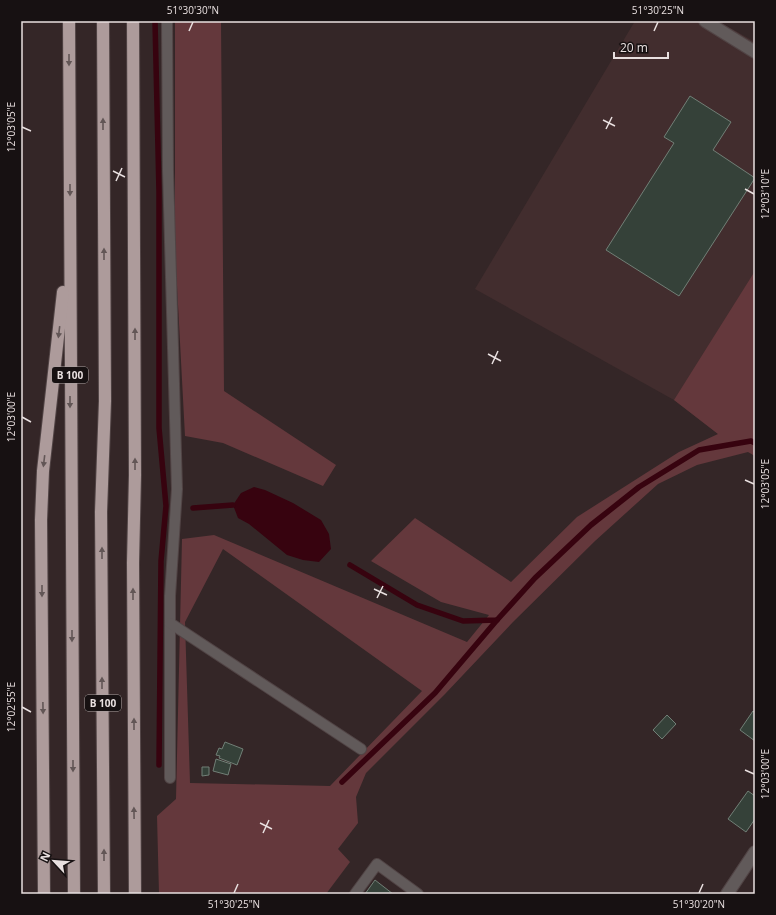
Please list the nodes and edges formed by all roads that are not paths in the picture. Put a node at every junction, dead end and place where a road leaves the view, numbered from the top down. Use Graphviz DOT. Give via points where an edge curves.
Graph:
graph roads {
  1 [pos="69,21"];
  2 [pos="103,21"];
  3 [pos="133,21"];
  4 [pos="167,21"];
  5 [pos="705,21"];
  6 [pos="755,52"];
  7 [pos="70,237"];
  8 [pos="170,623"];
  9 [pos="361,749"];
  10 [pos="170,778"];
  11 [pos="755,852"];
  12 [pos="44,893"];
  13 [pos="74,894"];
  14 [pos="104,894"];
  15 [pos="135,894"];
  16 [pos="355,894"];
  17 [pos="418,894"];
  18 [pos="727,894"];
  1 -- 7 [label="highway, B 100, one-way"];
  14 -- 2 [label="highway, B 100, one-way" via="101,512 105,401"];
  15 -- 3 [label="highway, one-way"];
  4 -- 8 [label="lane" via="168,171 177,489"];
  5 -- 6 [label="street"];
  7 -- 12 [label="highway, one-way" via="43,471 41,528"];
  7 -- 13 [label="highway, B 100, one-way"];
  8 -- 9 [label="lane"];
  8 -- 10 [label="lane"];
  11 -- 18 [label="street"];
  16 -- 17 [label="lane" via="377,864"];
}
